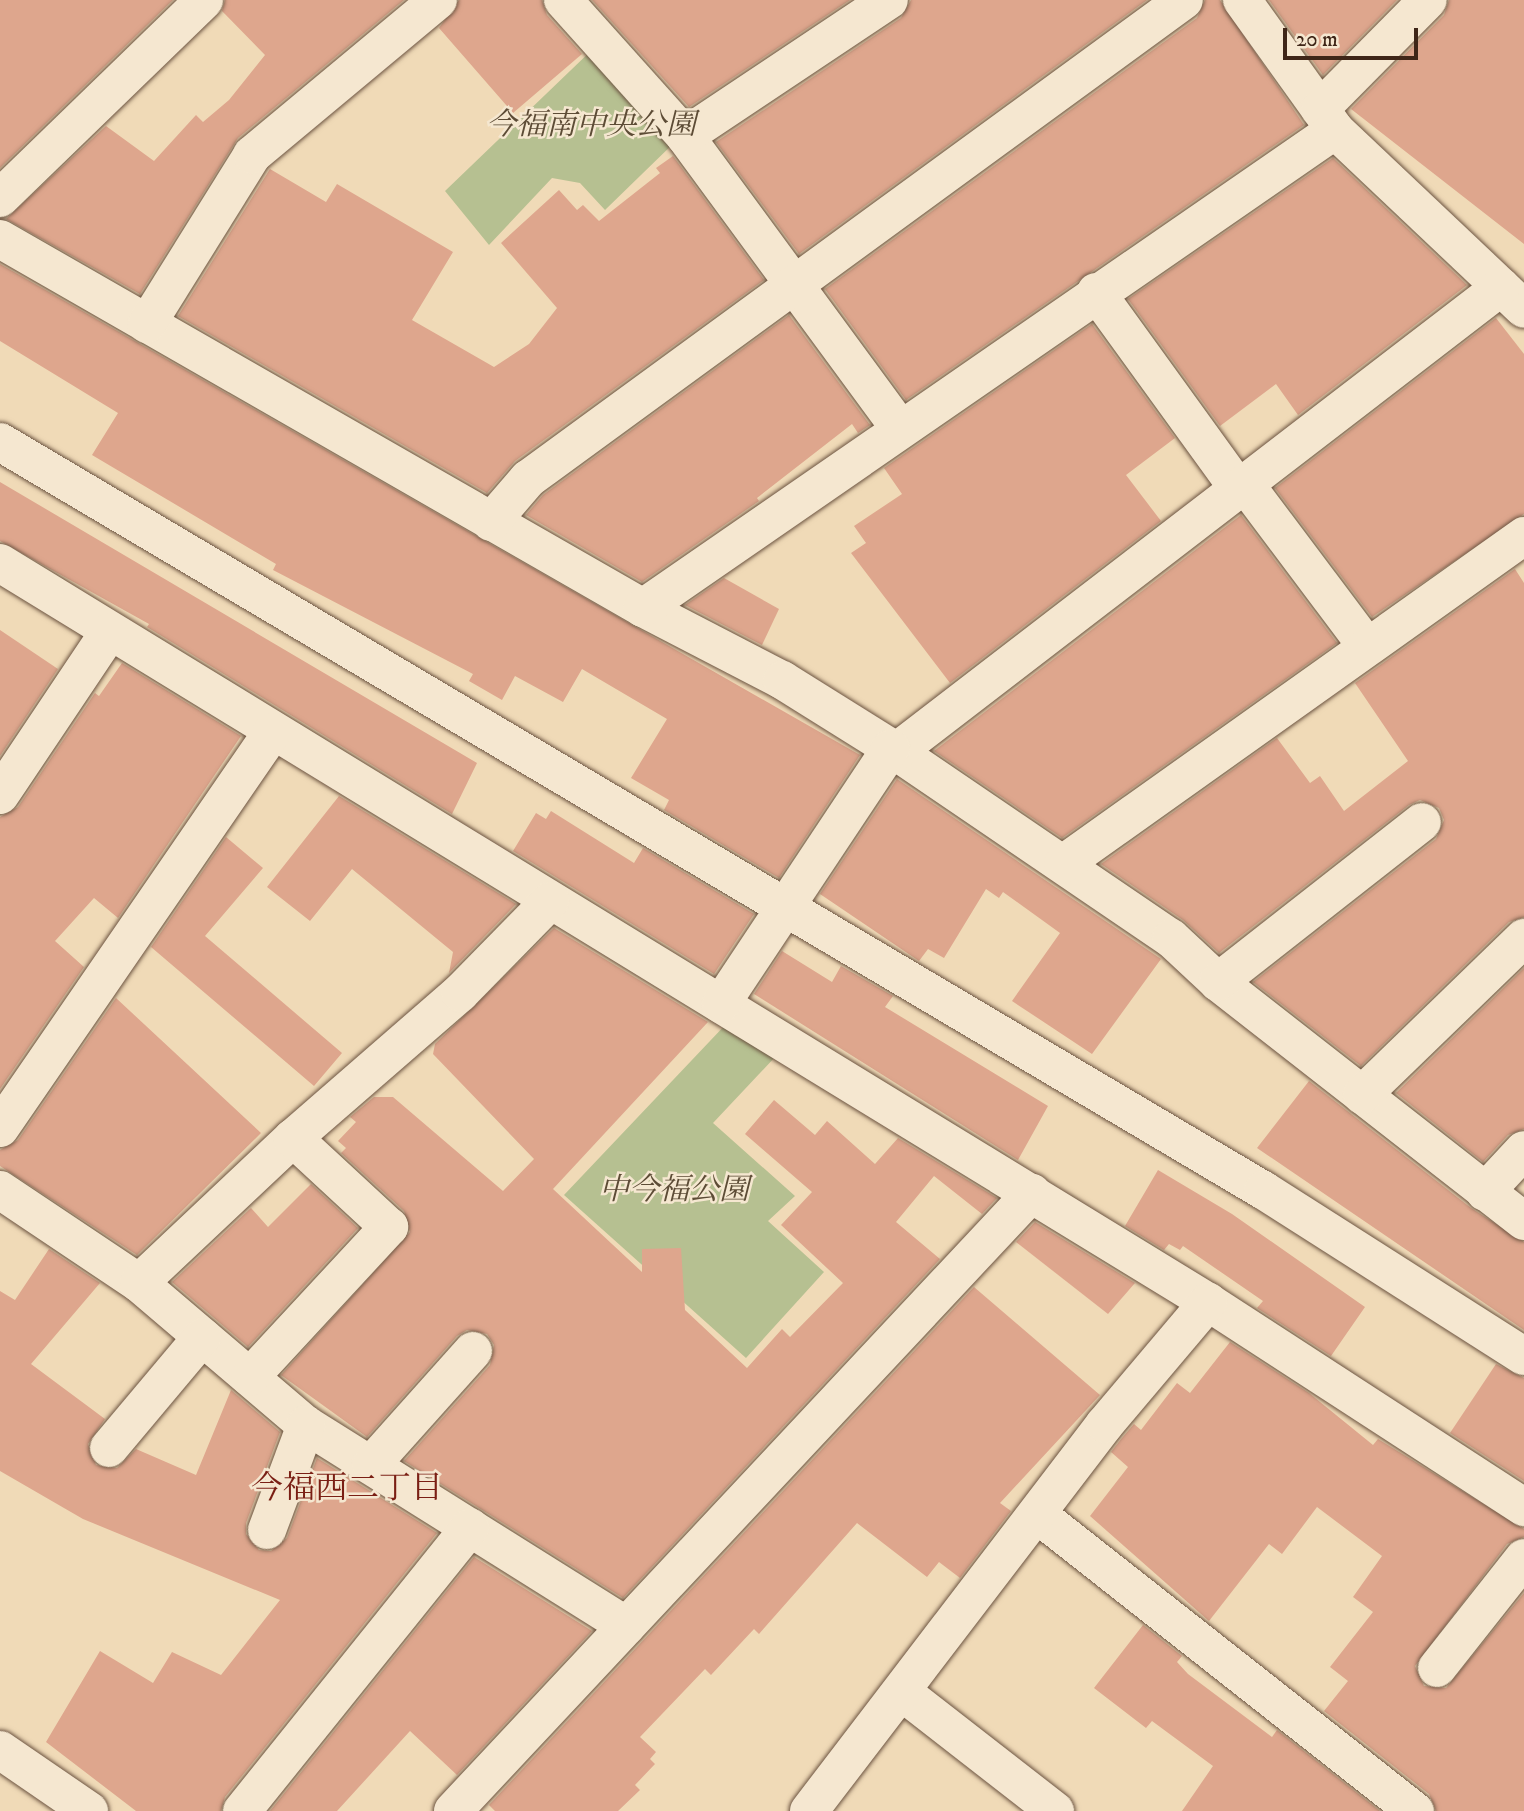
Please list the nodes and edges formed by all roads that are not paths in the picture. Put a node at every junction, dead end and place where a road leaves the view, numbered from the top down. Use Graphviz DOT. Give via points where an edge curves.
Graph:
graph roads {
  1 [pos="204,0"];
  2 [pos="438,0"];
  3 [pos="563,0"];
  4 [pos="889,0"];
  5 [pos="1184,0"];
  6 [pos="1242,0"];
  7 [pos="1428,0"];
  8 [pos="1328,119"];
  9 [pos="685,136"];
  10 [pos="0,198"];
  11 [pos="0,239"];
  12 [pos="797,284"];
  13 [pos="1096,292"];
  14 [pos="1513,298"];
  15 [pos="147,324"];
  16 [pos="900,429"];
  17 [pos="0,442"];
  18 [pos="1242,486"];
  19 [pos="491,522"];
  20 [pos="1524,536"];
  21 [pos="0,563"];
  22 [pos="643,608"];
  23 [pos="109,632"];
  24 [pos="1365,644"];
  25 [pos="272,732"];
  26 [pos="893,750"];
  27 [pos="0,795"];
  28 [pos="1422,822"];
  29 [pos="1063,864"];
  30 [pos="550,901"];
  31 [pos="788,907"];
  32 [pos="1524,938"];
  33 [pos="1218,982"];
  34 [pos="721,1004"];
  35 [pos="1362,1095"];
  36 [pos="0,1128"];
  37 [pos="293,1138"];
  38 [pos="1524,1150"];
  39 [pos="0,1190"];
  40 [pos="1485,1192"];
  41 [pos="1032,1193"];
  42 [pos="1524,1221"];
  43 [pos="139,1283"];
  44 [pos="1208,1302"];
  45 [pos="202,1337"];
  46 [pos="473,1351"];
  47 [pos="1524,1356"];
  48 [pos="250,1377"];
  49 [pos="306,1425"];
  50 [pos="110,1448"];
  51 [pos="371,1465"];
  52 [pos="1524,1507"];
  53 [pos="1037,1514"];
  54 [pos="470,1527"];
  55 [pos="267,1530"];
  56 [pos="1524,1558"];
  57 [pos="626,1626"];
  58 [pos="1437,1668"];
  59 [pos="902,1692"];
  60 [pos="0,1750"];
  61 [pos="89,1811"];
  62 [pos="242,1811"];
  63 [pos="453,1811"];
  64 [pos="809,1811"];
  65 [pos="1055,1811"];
  66 [pos="1415,1811"];
  1 -- 10 [label="street"];
  2 -- 15 [label="street" via="252,155"];
  3 -- 9 [label="street"];
  4 -- 9 [label="street"];
  5 -- 12 [label="street"];
  6 -- 8 [label="street"];
  7 -- 8 [label="street"];
  8 -- 13 [label="street"];
  8 -- 14 [label="street"];
  9 -- 12 [label="street"];
  11 -- 15 [label="street"];
  12 -- 16 [label="street"];
  12 -- 19 [label="street" via="528,479"];
  13 -- 16 [label="street"];
  13 -- 18 [label="street"];
  14 -- 18 [label="street"];
  15 -- 19 [label="street"];
  16 -- 22 [label="street"];
  17 -- 31 [label="street"];
  18 -- 24 [label="street"];
  18 -- 26 [label="street"];
  19 -- 22 [label="street"];
  20 -- 24 [label="street"];
  21 -- 23 [label="street"];
  22 -- 26 [label="street" via="782,680"];
  23 -- 25 [label="street"];
  23 -- 27 [label="street"];
  24 -- 29 [label="street"];
  25 -- 30 [label="street"];
  25 -- 36 [label="street"];
  26 -- 29 [label="street"];
  26 -- 31 [label="street"];
  28 -- 33 [label="street"];
  29 -- 33 [label="street" via="1171,938"];
  30 -- 34 [label="street"];
  30 -- 37 [label="street" via="460,993"];
  31 -- 34 [label="street"];
  31 -- 47 [label="street" via="1263,1191"];
  32 -- 35 [label="street"];
  33 -- 35 [label="street"];
  34 -- 41 [label="street"];
  35 -- 40 [label="street"];
  37 -- 43 [label="street"];
  37 -- 48 [label="street" via="389,1227"];
  38 -- 40 [label="street"];
  39 -- 43 [label="street"];
  40 -- 42 [label="street"];
  41 -- 44 [label="street"];
  41 -- 57 [label="street"];
  43 -- 45 [label="street"];
  44 -- 52 [label="street"];
  44 -- 53 [label="street"];
  45 -- 48 [label="street"];
  45 -- 50 [label="street"];
  46 -- 51 [label="street"];
  48 -- 49 [label="street"];
  49 -- 51 [label="street"];
  49 -- 55 [label="street"];
  51 -- 54 [label="street"];
  53 -- 59 [label="street"];
  53 -- 66 [label="street"];
  54 -- 57 [label="street"];
  54 -- 62 [label="street"];
  56 -- 58 [label="street"];
  57 -- 63 [label="street"];
  59 -- 64 [label="street"];
  59 -- 65 [label="street"];
  60 -- 61 [label="street"];
}
